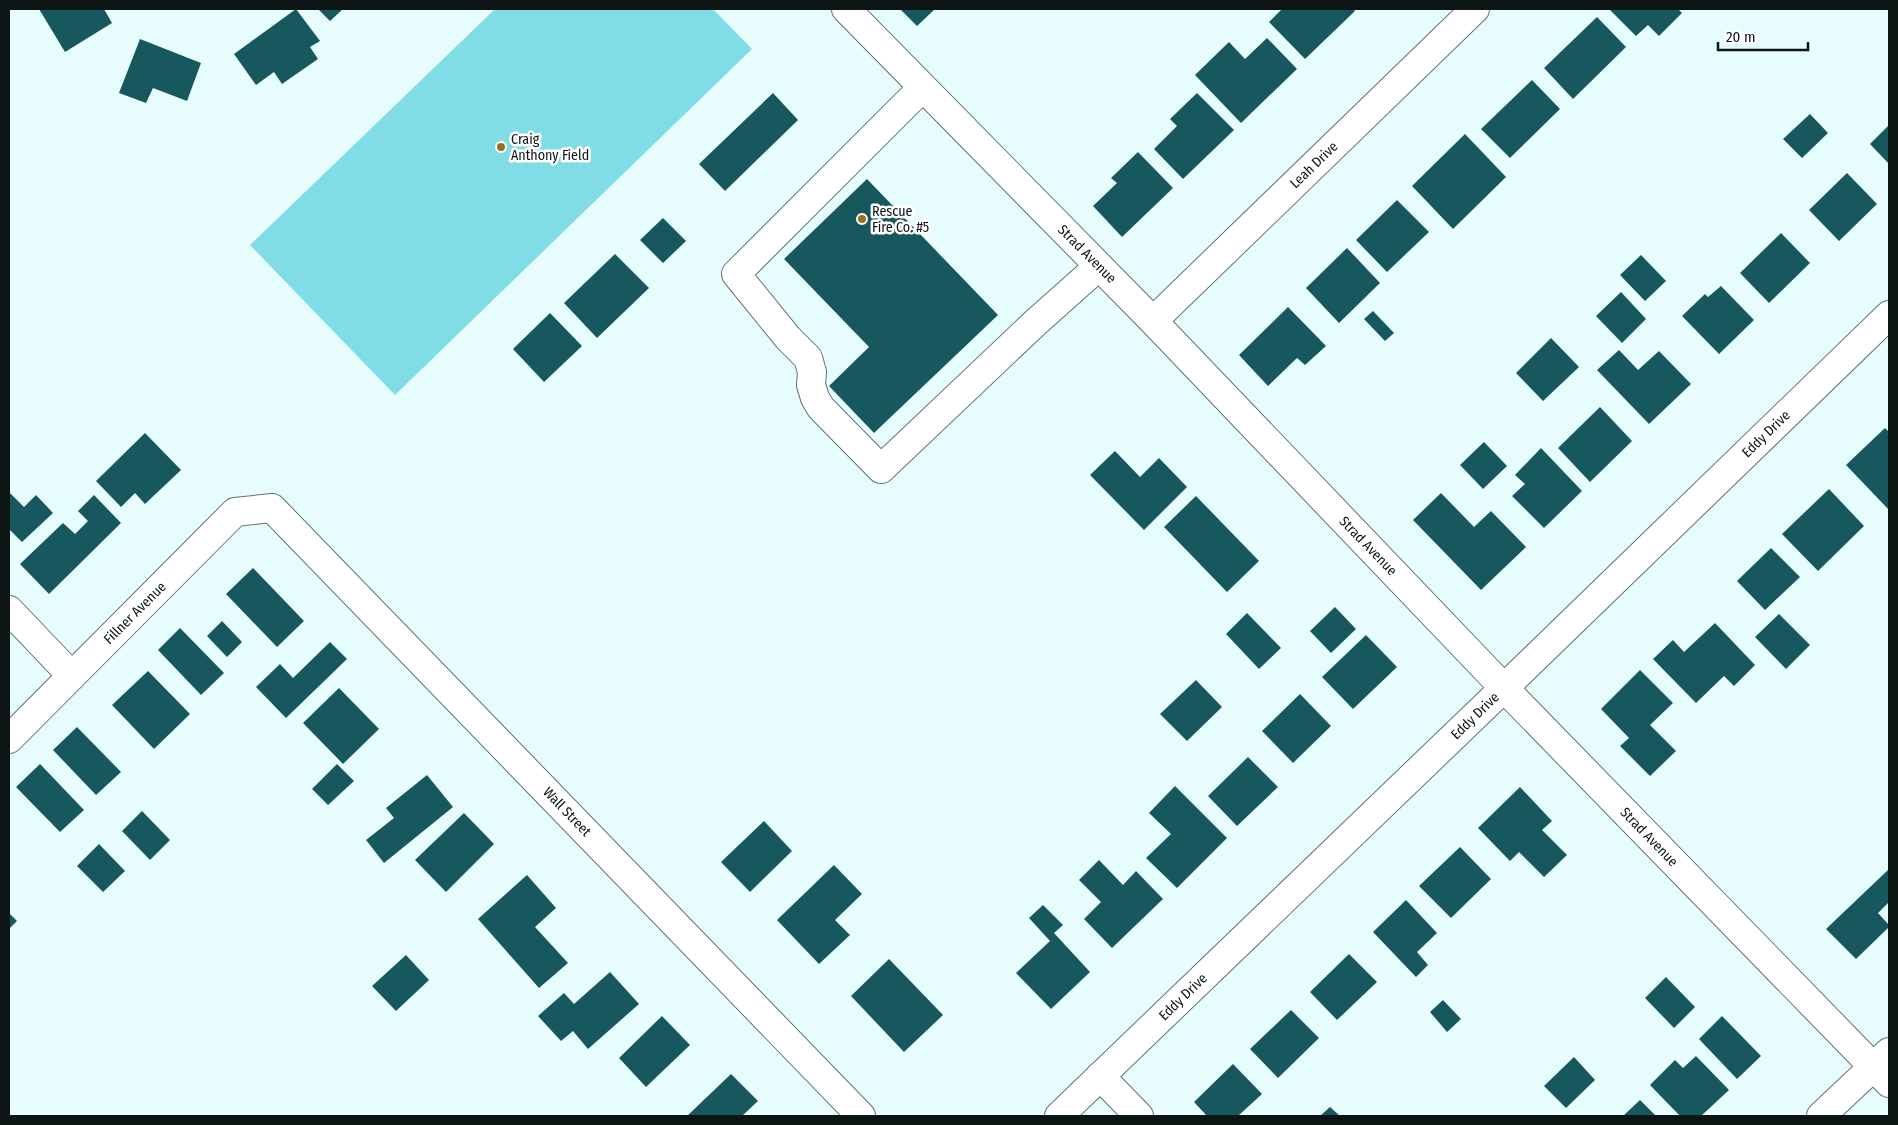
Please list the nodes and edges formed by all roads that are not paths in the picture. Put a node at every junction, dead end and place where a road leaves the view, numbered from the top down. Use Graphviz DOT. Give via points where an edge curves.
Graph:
graph roads {
  1 [pos="846,9"];
  2 [pos="1475,9"];
  3 [pos="923,87"];
  4 [pos="1099,266"];
  5 [pos="1889,315"];
  6 [pos="1153,321"];
  7 [pos="272,508"];
  8 [pos="9,610"];
  9 [pos="72,676"];
  10 [pos="1504,688"];
  11 [pos="9,739"];
  12 [pos="1884,1067"];
  13 [pos="1100,1076"];
  14 [pos="861,1116"];
  15 [pos="1059,1116"];
  16 [pos="1139,1116"];
  17 [pos="1821,1116"];
  1 -- 3 [label="street, Strad Avenue"];
  2 -- 6 [label="street, Leah Drive"];
  3 -- 4 [label="street, Strad Avenue"];
  3 -- 4 [label="street" via="736,274 808,358 815,398 830,417 882,469"];
  4 -- 6 [label="street, Strad Avenue"];
  5 -- 10 [label="street, Eddy Drive"];
  6 -- 10 [label="street, Strad Avenue"];
  7 -- 9 [label="street, Fillner Avenue" via="235,512"];
  7 -- 14 [label="street, Wall Street"];
  8 -- 9 [label="street"];
  9 -- 11 [label="street, Fillner Avenue"];
  10 -- 12 [label="street, Strad Avenue"];
  10 -- 13 [label="street, Eddy Drive"];
  12 -- 17 [label="street"];
  13 -- 15 [label="street, Eddy Drive"];
  13 -- 16 [label="street"];
}
